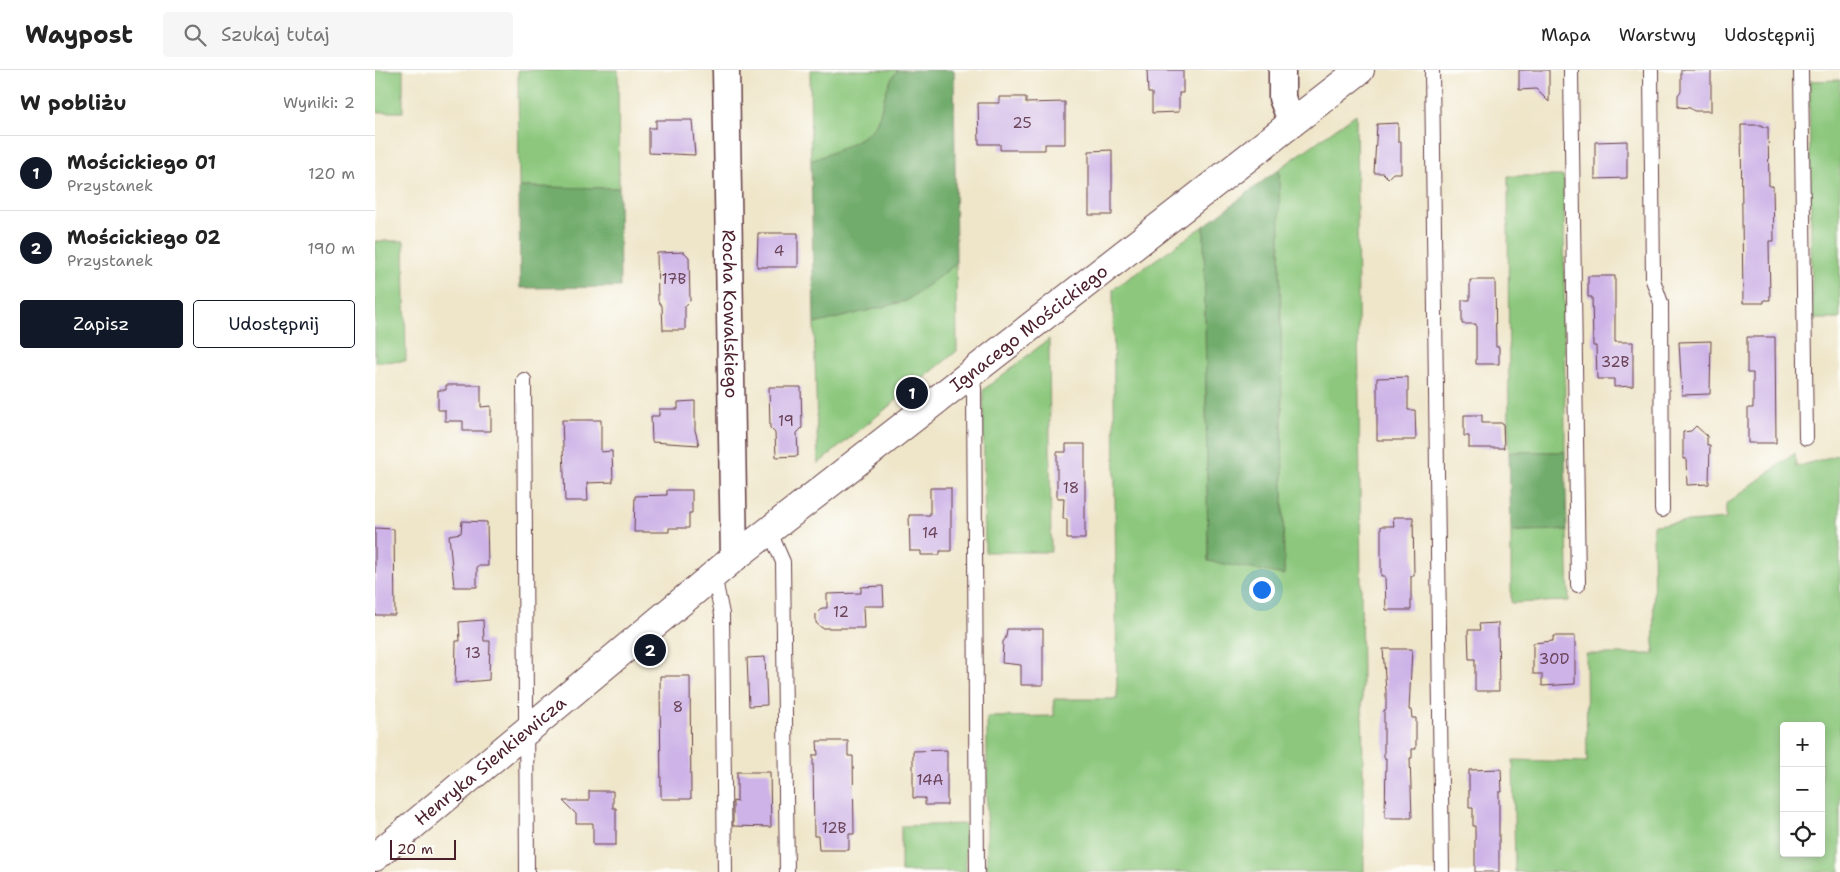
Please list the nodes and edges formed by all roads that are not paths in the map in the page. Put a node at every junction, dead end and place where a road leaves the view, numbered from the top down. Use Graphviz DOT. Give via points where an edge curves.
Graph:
graph roads {
  1 [pos="726,70"];
  2 [pos="1282,70"];
  3 [pos="1360,70"];
  4 [pos="1432,70"];
  5 [pos="1571,70"];
  6 [pos="1651,70"];
  7 [pos="1801,70"];
  8 [pos="1293,122"];
  9 [pos="970,373"];
  10 [pos="524,380"];
  11 [pos="1806,438"];
  12 [pos="1663,510"];
  13 [pos="769,530"];
  14 [pos="724,566"];
  15 [pos="1578,585"];
  16 [pos="582,683"];
  17 [pos="528,729"];
  18 [pos="375,856"];
  19 [pos="527,872"];
  20 [pos="725,872"];
  21 [pos="787,872"];
  22 [pos="977,872"];
  23 [pos="1442,872"];
  1 -- 14 [label="street, Rocha Kowalskiego"];
  2 -- 8 [label="street" via="1282,98"];
  3 -- 8 [label="street, Ignacego Mościckiego"];
  4 -- 23 [label="lane"];
  5 -- 15 [label="lane"];
  6 -- 12 [label="lane" via="1653,280 1661,303"];
  7 -- 11 [label="lane"];
  8 -- 9 [label="street, Ignacego Mościckiego"];
  9 -- 13 [label="street, Ignacego Mościckiego"];
  9 -- 22 [label="lane" via="973,388"];
  10 -- 17 [label="lane"];
  13 -- 14 [label="street, Ignacego Mościckiego"];
  13 -- 21 [label="lane" via="783,562"];
  14 -- 16 [label="street, Ignacego Mościckiego"];
  14 -- 20 [label="lane"];
  16 -- 17 [label="street, Henryka Sienkiewicza"];
  17 -- 18 [label="street, Henryka Sienkiewicza"];
  17 -- 19 [label="lane"];
}
